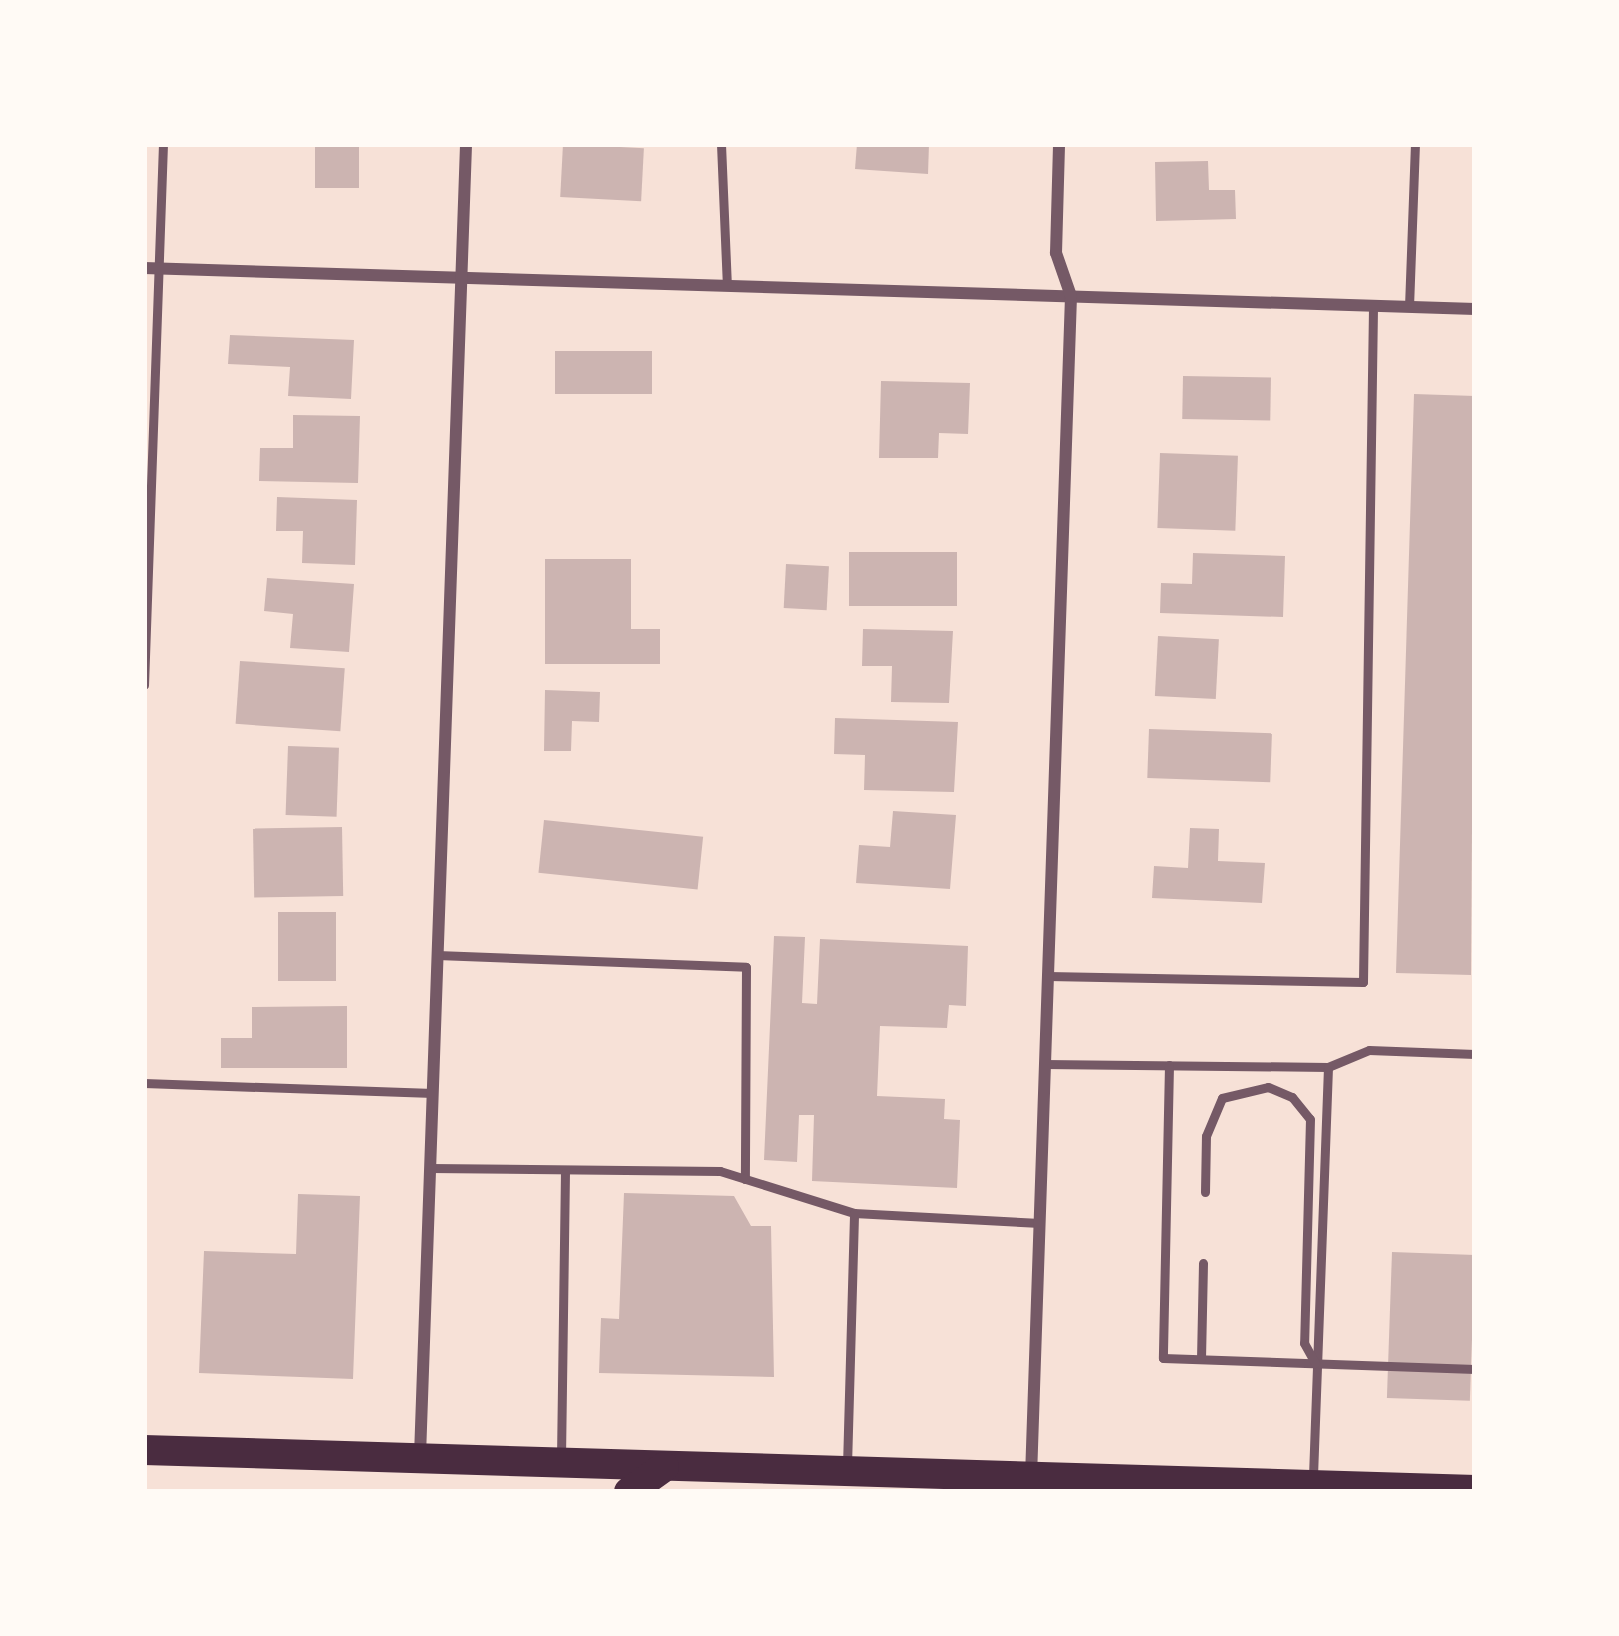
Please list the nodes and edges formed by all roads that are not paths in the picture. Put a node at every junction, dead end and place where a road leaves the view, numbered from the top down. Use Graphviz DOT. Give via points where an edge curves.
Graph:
graph roads {
  1 [pos="163,144"];
  2 [pos="466,144"];
  3 [pos="722,144"];
  4 [pos="1059,144"];
  5 [pos="1414,144"];
  6 [pos="144,268"];
  7 [pos="159,269"];
  8 [pos="462,280"];
  9 [pos="727,286"];
  10 [pos="1071,296"];
  11 [pos="1372,305"];
  12 [pos="1409,307"];
  13 [pos="1475,309"];
  14 [pos="144,685"];
  15 [pos="437,955"];
  16 [pos="1048,976"];
  17 [pos="1475,1054"];
  18 [pos="1044,1064"];
  19 [pos="1169,1065"];
  20 [pos="1328,1067"];
  21 [pos="144,1083"];
  22 [pos="433,1093"];
  23 [pos="430,1168"];
  24 [pos="565,1173"];
  25 [pos="745,1180"];
  26 [pos="1205,1192"];
  27 [pos="854,1213"];
  28 [pos="1040,1222"];
  29 [pos="1203,1263"];
  30 [pos="1201,1360"];
  31 [pos="1316,1364"];
  32 [pos="1475,1369"];
  33 [pos="144,1450"];
  34 [pos="420,1459"];
  35 [pos="560,1463"];
  36 [pos="664,1467"];
  37 [pos="847,1471"];
  38 [pos="1023,1484"];
  39 [pos="1306,1488"];
  40 [pos="1475,1490"];
  41 [pos="629,1492"];
  1 -- 7 [label="lane"];
  2 -- 8 [label="street"];
  3 -- 9 [label="lane"];
  4 -- 10 [label="street" via="1056,253"];
  5 -- 12 [label="lane"];
  6 -- 7 [label="street"];
  7 -- 8 [label="street"];
  7 -- 14 [label="lane"];
  8 -- 9 [label="street"];
  8 -- 15 [label="street"];
  9 -- 10 [label="street"];
  10 -- 11 [label="street"];
  10 -- 16 [label="street"];
  11 -- 12 [label="street"];
  11 -- 16 [label="lane" via="1363,982"];
  12 -- 13 [label="street"];
  15 -- 22 [label="street"];
  15 -- 25 [label="lane" via="746,967"];
  16 -- 18 [label="street"];
  17 -- 20 [label="lane" via="1370,1050"];
  18 -- 19 [label="lane"];
  18 -- 28 [label="street"];
  19 -- 20 [label="lane"];
  19 -- 30 [label="lane" via="1163,1358"];
  20 -- 31 [label="lane"];
  21 -- 22 [label="lane"];
  22 -- 23 [label="street"];
  23 -- 24 [label="lane"];
  23 -- 34 [label="street"];
  24 -- 25 [label="lane"];
  24 -- 35 [label="lane"];
  25 -- 27 [label="lane"];
  26 -- 31 [label="lane" via="1206,1136 1222,1098 1268,1088 1292,1097 1310,1119 1304,1343"];
  27 -- 28 [label="lane"];
  27 -- 37 [label="lane"];
  28 -- 38 [label="street"];
  29 -- 30 [label="lane"];
  30 -- 31 [label="lane"];
  31 -- 32 [label="lane"];
  31 -- 39 [label="lane"];
  33 -- 34 [label="main road"];
  34 -- 35 [label="main road"];
  35 -- 36 [label="main road"];
  36 -- 37 [label="main road"];
  36 -- 41 [label="main road"];
  37 -- 38 [label="main road"];
  38 -- 39 [label="main road"];
  39 -- 40 [label="main road"];
}
